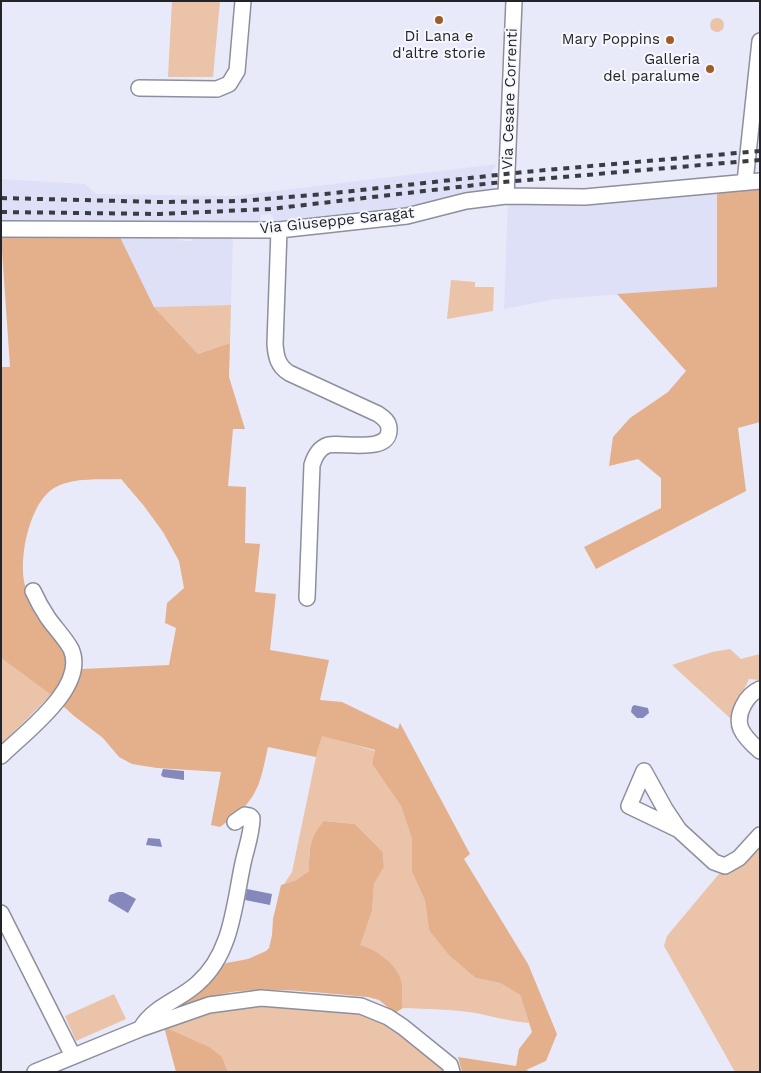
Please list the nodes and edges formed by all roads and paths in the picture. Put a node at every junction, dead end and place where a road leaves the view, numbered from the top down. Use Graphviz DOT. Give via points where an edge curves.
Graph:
graph roads {
  1 [pos="243,1"];
  2 [pos="514,1"];
  3 [pos="760,41"];
  4 [pos="139,88"];
  5 [pos="752,181"];
  6 [pos="506,196"];
  7 [pos="1,229"];
  8 [pos="279,230"];
  9 [pos="33,591"];
  10 [pos="307,598"];
  11 [pos="760,689"];
  12 [pos="760,751"];
  13 [pos="1,756"];
  14 [pos="235,822"];
  15 [pos="679,830"];
  16 [pos="760,835"];
  17 [pos="1,913"];
  18 [pos="140,1029"];
  19 [pos="66,1063"];
  20 [pos="35,1072"];
  21 [pos="452,1072"];
  1 -- 4 [label="street" via="237,71 229,84 217,89"];
  2 -- 6 [label="street, Via Cesare Correnti"];
  3 -- 5 [label="street"];
  5 -- 6 [label="street, Via Giuseppe Saragat" via="585,197"];
  6 -- 8 [label="street, Via Giuseppe Saragat" via="466,201 407,216"];
  7 -- 8 [label="street, Via Giuseppe Saragat"];
  8 -- 10 [label="street" via="275,344 279,364 289,373 378,414 386,420 389,430 387,439 379,444 328,445 316,455 312,465"];
  9 -- 13 [label="street" via="46,616 69,646 74,660 73,672 67,688 56,702"];
  11 -- 12 [label="street" via="750,696 739,715 741,729"];
  14 -- 18 [label="street" via="245,815 252,818 228,915 225,944 207,975 154,1012"];
  15 -- 16 [label="street" via="714,862 725,866 739,858"];
  17 -- 19 [label="street"];
  18 -- 19 [label="street"];
  18 -- 21 [label="street" via="209,1005 261,998 361,1006 403,1027 450,1065"];
  19 -- 20 [label="street"];
}
